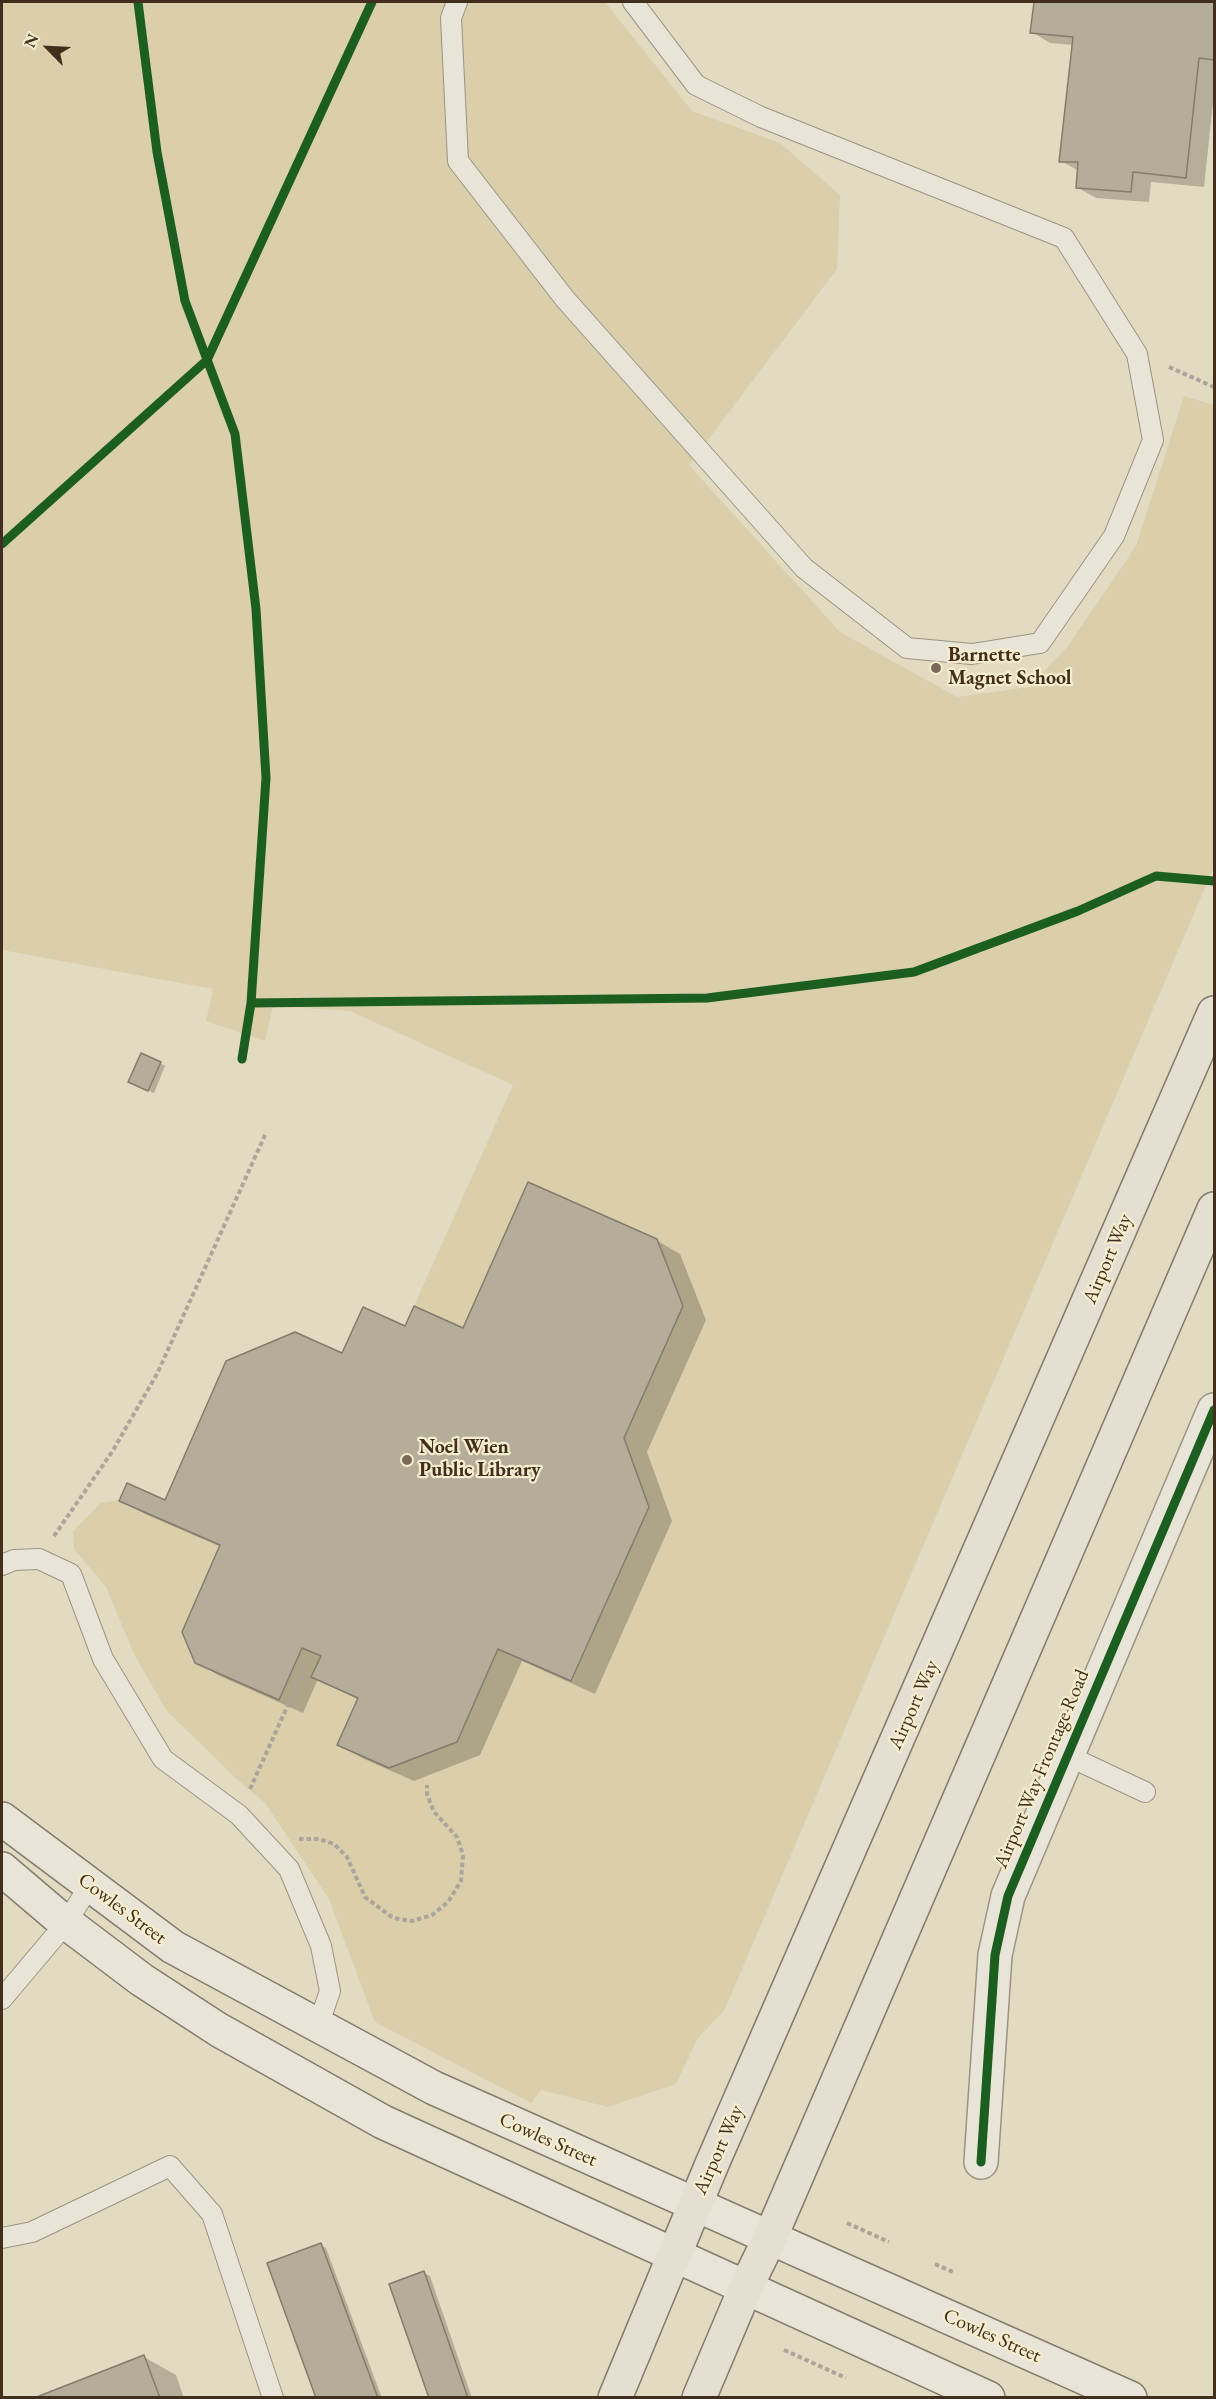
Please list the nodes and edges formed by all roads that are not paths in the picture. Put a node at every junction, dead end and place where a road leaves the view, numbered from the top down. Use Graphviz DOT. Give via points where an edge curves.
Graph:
graph roads {
  1 [pos="457,2"];
  2 [pos="633,2"];
  3 [pos="1215,1013"];
  4 [pos="1215,1209"];
  5 [pos="1215,1410"];
  6 [pos="2,1565"];
  7 [pos="1066,1755"];
  8 [pos="1145,1792"];
  9 [pos="2,1819"];
  10 [pos="2,1869"];
  11 [pos="90,1885"];
  12 [pos="66,1923"];
  13 [pos="2,2000"];
  14 [pos="318,2026"];
  15 [pos="981,2162"];
  16 [pos="695,2205"];
  17 [pos="2,2238"];
  18 [pos="770,2238"];
  19 [pos="675,2255"];
  20 [pos="746,2287"];
  21 [pos="273,2397"];
  22 [pos="615,2397"];
  23 [pos="699,2397"];
  24 [pos="988,2397"];
  25 [pos="1130,2397"];
  1 -- 2 [label="lane" via="452,18 458,161 565,299 804,568 907,648 972,654 1040,643 1114,536 1153,440 1137,354 1064,238 760,117 696,85"];
  3 -- 16 [label="main road, Airport Way"];
  4 -- 18 [label="main road"];
  5 -- 7 [label="main road, Airport Way Frontage Road"];
  6 -- 14 [label="lane" via="14,1560 39,1559 70,1574 103,1659 163,1759 238,1815 289,1869 321,1946 330,1991"];
  7 -- 8 [label="lane"];
  7 -- 15 [label="main road, Airport Way Frontage Road" via="1008,1896 995,1955"];
  9 -- 11 [label="main road, Cowles Street"];
  10 -- 12 [label="main road"];
  11 -- 12 [label="lane"];
  11 -- 14 [label="main road, Cowles Street" via="173,1947"];
  12 -- 13 [label="lane"];
  12 -- 19 [label="main road" via="142,1980 219,2030 382,2122"];
  14 -- 16 [label="main road, Cowles Street" via="434,2088"];
  16 -- 18 [label="main road, Cowles Street"];
  16 -- 19 [label="main road, Airport Way"];
  17 -- 21 [label="lane" via="32,2232 170,2166 212,2214"];
  18 -- 20 [label="main road"];
  18 -- 25 [label="main road, Cowles Street"];
  19 -- 20 [label="main road"];
  19 -- 22 [label="main road, Airport Way"];
  20 -- 23 [label="main road"];
  20 -- 24 [label="main road"];
}
